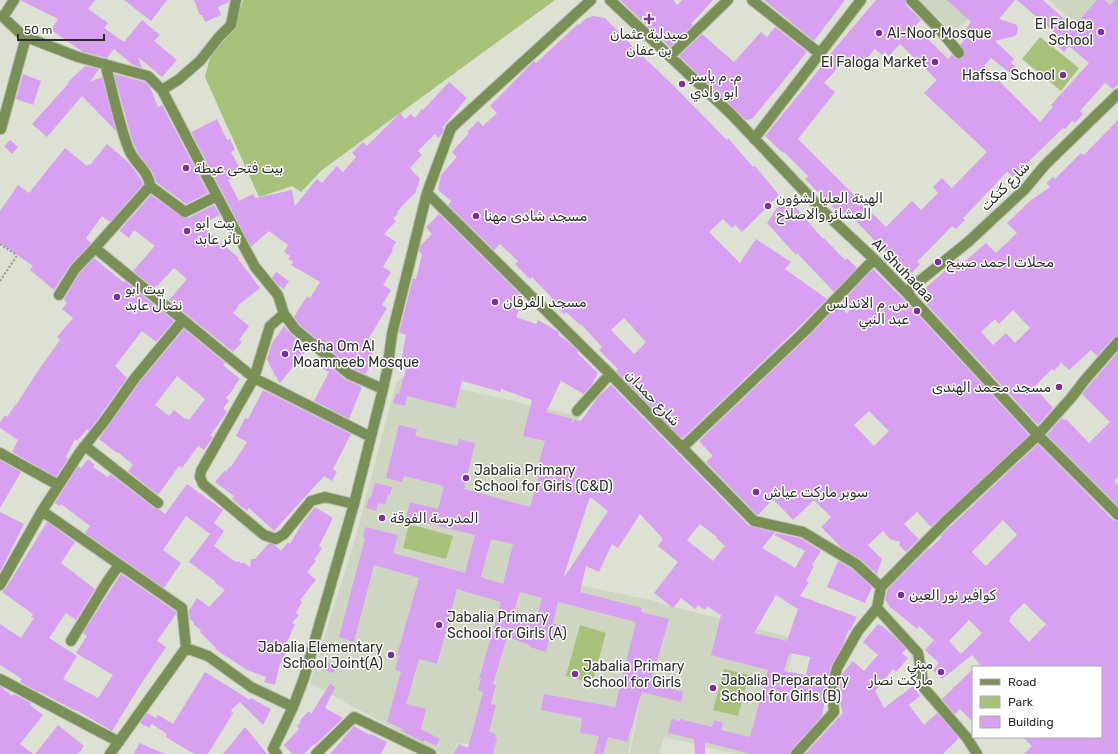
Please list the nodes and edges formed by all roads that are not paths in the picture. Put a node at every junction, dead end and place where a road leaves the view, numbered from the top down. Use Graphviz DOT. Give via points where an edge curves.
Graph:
graph roads {
  1 [pos="14,0"];
  2 [pos="236,0"];
  3 [pos="591,0"];
  4 [pos="610,0"];
  5 [pos="728,0"];
  6 [pos="752,0"];
  7 [pos="861,0"];
  8 [pos="911,0"];
  9 [pos="2,16"];
  10 [pos="26,37"];
  11 [pos="819,53"];
  12 [pos="959,53"];
  13 [pos="670,56"];
  14 [pos="106,64"];
  15 [pos="162,90"];
  16 [pos="1118,94"];
  17 [pos="0,129"];
  18 [pos="754,139"];
  19 [pos="150,186"];
  20 [pos="427,193"];
  21 [pos="217,196"];
  22 [pos="95,248"];
  23 [pos="874,259"];
  24 [pos="906,292"];
  25 [pos="59,295"];
  26 [pos="284,314"];
  27 [pos="183,320"];
  28 [pos="1118,342"];
  29 [pos="610,374"];
  30 [pos="254,378"];
  31 [pos="383,389"];
  32 [pos="576,412"];
  33 [pos="1038,435"];
  34 [pos="371,437"];
  35 [pos="84,446"];
  36 [pos="682,448"];
  37 [pos="0,453"];
  38 [pos="58,485"];
  39 [pos="158,503"];
  40 [pos="354,504"];
  41 [pos="42,511"];
  42 [pos="1118,515"];
  43 [pos="119,565"];
  44 [pos="0,585"];
  45 [pos="881,587"];
  46 [pos="877,608"];
  47 [pos="71,641"];
  48 [pos="186,648"];
  49 [pos="0,679"];
  50 [pos="293,707"];
  51 [pos="119,742"];
  52 [pos="110,754"];
  53 [pos="277,754"];
  54 [pos="316,754"];
  55 [pos="431,754"];
  56 [pos="796,754"];
  57 [pos="977,754"];
  1 -- 9 [label="street"];
  2 -- 15 [label="street" via="231,25 200,61"];
  3 -- 20 [label="street" via="451,128"];
  4 -- 13 [label="street, Al Shuhadaa"];
  5 -- 13 [label="street"];
  6 -- 11 [label="street"];
  7 -- 11 [label="street"];
  8 -- 12 [label="street"];
  9 -- 10 [label="street"];
  10 -- 14 [label="street" via="78,57"];
  10 -- 17 [label="street"];
  11 -- 18 [label="street"];
  13 -- 18 [label="street, Al Shuhadaa"];
  14 -- 15 [label="street" via="148,76"];
  14 -- 19 [label="street" via="130,153 150,179"];
  15 -- 21 [label="street"];
  16 -- 24 [label="street, شارع كتكت" via="1045,165 1025,190 968,242"];
  18 -- 23 [label="street, Al Shuhadaa" via="824,212"];
  19 -- 21 [label="street" via="185,212"];
  19 -- 22 [label="street"];
  20 -- 29 [label="street, شارع حمدان"];
  20 -- 31 [label="street" via="392,334"];
  21 -- 26 [label="street" via="255,268 278,295"];
  22 -- 25 [label="street" via="75,269"];
  22 -- 27 [label="street"];
  23 -- 24 [label="street, Al Shuhadaa"];
  23 -- 36 [label="street" via="806,330"];
  24 -- 33 [label="street, Al Shuhadaa"];
  26 -- 30 [label="street" via="270,326"];
  26 -- 31 [label="street" via="295,329 349,374"];
  27 -- 30 [label="street"];
  27 -- 35 [label="street"];
  28 -- 33 [label="street"];
  29 -- 32 [label="street"];
  29 -- 36 [label="street, شارع حمدان"];
  30 -- 34 [label="street"];
  30 -- 40 [label="street" via="201,472 203,484 264,535 276,539 284,534 311,501 325,497"];
  31 -- 34 [label="street"];
  33 -- 42 [label="street, Al Shuhadaa"];
  33 -- 45 [label="street" via="947,520"];
  34 -- 40 [label="street"];
  35 -- 38 [label="street"];
  35 -- 39 [label="street"];
  36 -- 45 [label="street, شارع حمدان" via="754,521 803,532 856,564"];
  37 -- 38 [label="street"];
  38 -- 41 [label="street"];
  40 -- 50 [label="street" via="304,678"];
  41 -- 43 [label="street"];
  41 -- 44 [label="street"];
  43 -- 47 [label="street"];
  43 -- 48 [label="street" via="182,608"];
  45 -- 46 [label="street"];
  46 -- 56 [label="street" via="858,632 837,668 832,690 834,712"];
  46 -- 57 [label="street" via="918,653 924,688 967,738"];
  48 -- 50 [label="street" via="208,656 251,687"];
  48 -- 51 [label="street"];
  49 -- 51 [label="street"];
  50 -- 53 [label="street" via="273,749"];
  51 -- 52 [label="street"];
  54 -- 55 [label="street" via="354,717"];
}
